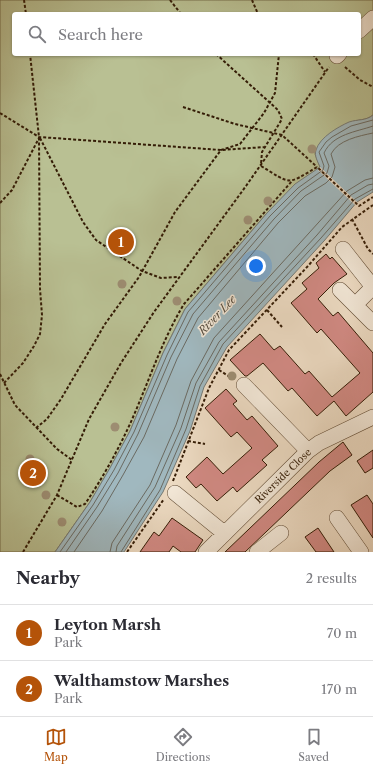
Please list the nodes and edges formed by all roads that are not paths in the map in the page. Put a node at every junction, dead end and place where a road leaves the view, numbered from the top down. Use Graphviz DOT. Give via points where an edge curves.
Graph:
graph roads {
  1 [pos="373,18"];
  2 [pos="361,29"];
  3 [pos="343,249"];
  4 [pos="340,290"];
  5 [pos="355,305"];
  6 [pos="373,323"];
  7 [pos="244,384"];
  8 [pos="373,417"];
  9 [pos="308,451"];
  10 [pos="171,490"];
  11 [pos="337,518"];
  12 [pos="224,533"];
  13 [pos="281,533"];
  14 [pos="206,552"];
  15 [pos="257,552"];
  16 [pos="361,552"];
  1 -- 2 [label="street"];
  3 -- 5 [label="street" via="373,287"];
  4 -- 5 [label="street"];
  5 -- 6 [label="street"];
  7 -- 9 [label="street"];
  8 -- 9 [label="street, Riverside Close" via="319,442"];
  9 -- 12 [label="street, Riverside Close"];
  10 -- 12 [label="street"];
  11 -- 16 [label="street"];
  12 -- 14 [label="street, Riverside Close"];
  13 -- 15 [label="street"];
}
